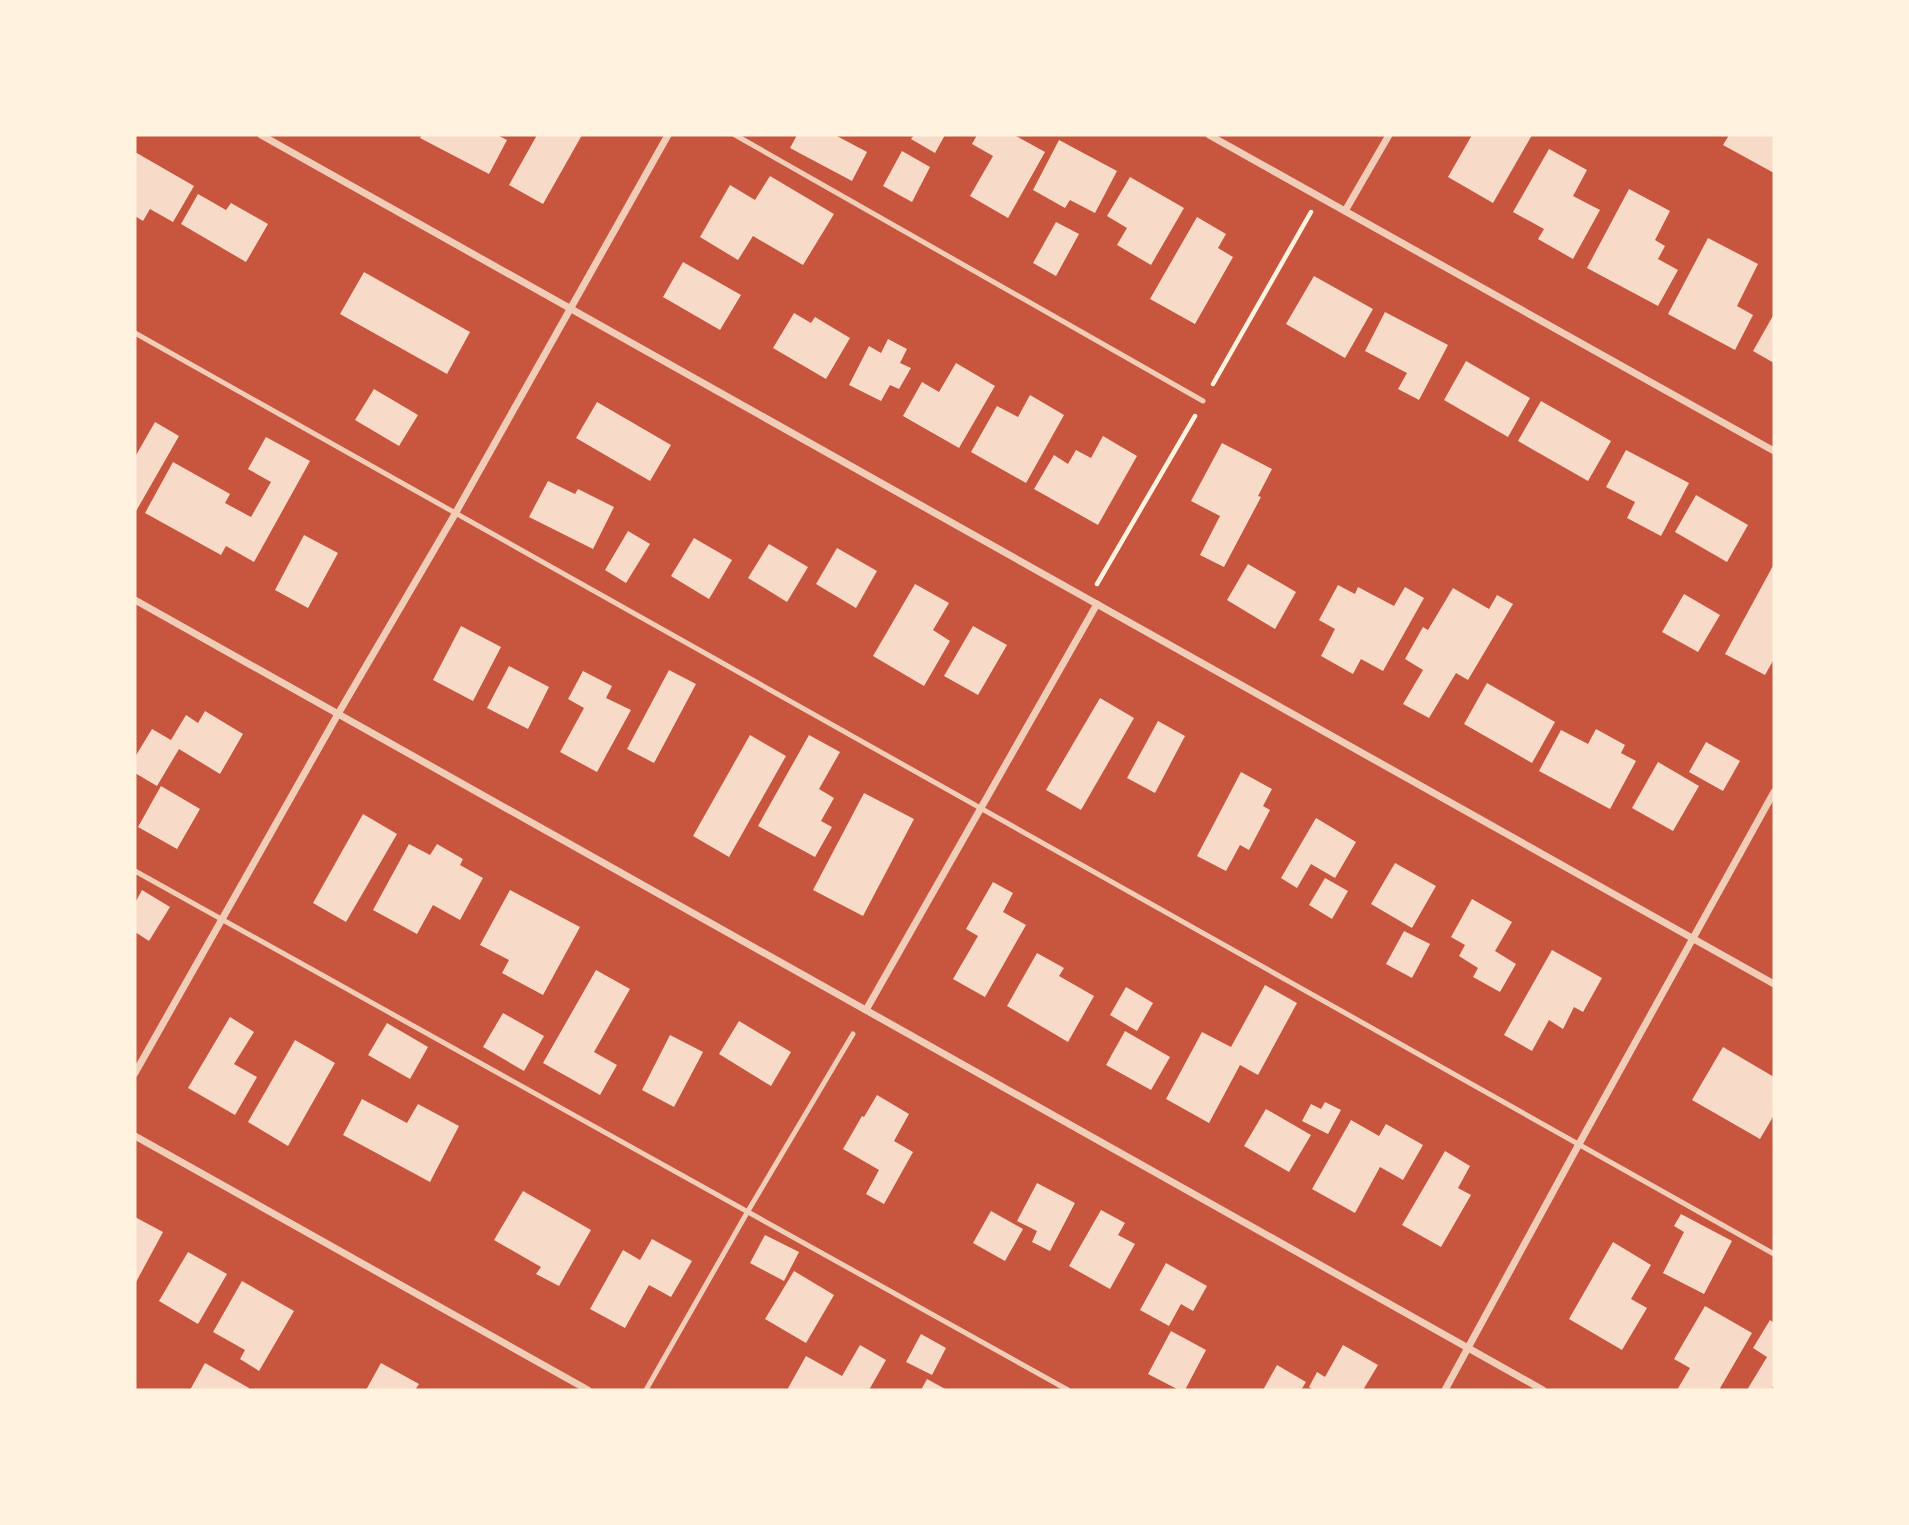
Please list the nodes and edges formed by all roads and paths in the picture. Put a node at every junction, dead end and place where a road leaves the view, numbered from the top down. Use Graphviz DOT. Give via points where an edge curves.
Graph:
graph roads {
  1 [pos="261,135"];
  2 [pos="668,135"];
  3 [pos="734,135"];
  4 [pos="1209,135"];
  5 [pos="1389,135"];
  6 [pos="1345,211"];
  7 [pos="570,308"];
  8 [pos="135,333"];
  9 [pos="1203,401"];
  10 [pos="1774,451"];
  11 [pos="455,514"];
  12 [pos="135,600"];
  13 [pos="1097,604"];
  14 [pos="338,714"];
  15 [pos="1774,792"];
  16 [pos="981,809"];
  17 [pos="135,872"];
  18 [pos="221,919"];
  19 [pos="1693,938"];
  20 [pos="1774,984"];
  21 [pos="866,1010"];
  22 [pos="853,1034"];
  23 [pos="135,1073"];
  24 [pos="135,1136"];
  25 [pos="1579,1144"];
  26 [pos="748,1211"];
  27 [pos="1774,1254"];
  28 [pos="1468,1348"];
  29 [pos="588,1390"];
  30 [pos="646,1390"];
  31 [pos="1068,1390"];
  32 [pos="1445,1390"];
  33 [pos="1543,1390"];
  1 -- 7 [label="street"];
  2 -- 7 [label="street"];
  3 -- 9 [label="lane"];
  4 -- 6 [label="street"];
  5 -- 6 [label="street"];
  6 -- 10 [label="street"];
  7 -- 11 [label="street"];
  7 -- 13 [label="street"];
  8 -- 11 [label="lane"];
  11 -- 14 [label="street"];
  11 -- 16 [label="lane"];
  12 -- 14 [label="street"];
  13 -- 16 [label="street"];
  13 -- 19 [label="street"];
  14 -- 18 [label="street"];
  14 -- 21 [label="street"];
  15 -- 19 [label="street"];
  16 -- 21 [label="street"];
  16 -- 25 [label="lane"];
  17 -- 18 [label="lane"];
  18 -- 23 [label="street"];
  18 -- 26 [label="lane"];
  19 -- 20 [label="street"];
  19 -- 25 [label="street"];
  21 -- 28 [label="street"];
  22 -- 26 [label="lane"];
  24 -- 29 [label="street"];
  25 -- 27 [label="lane"];
  25 -- 28 [label="street"];
  26 -- 30 [label="lane"];
  26 -- 31 [label="lane"];
  28 -- 32 [label="street"];
  28 -- 33 [label="street"];
}
